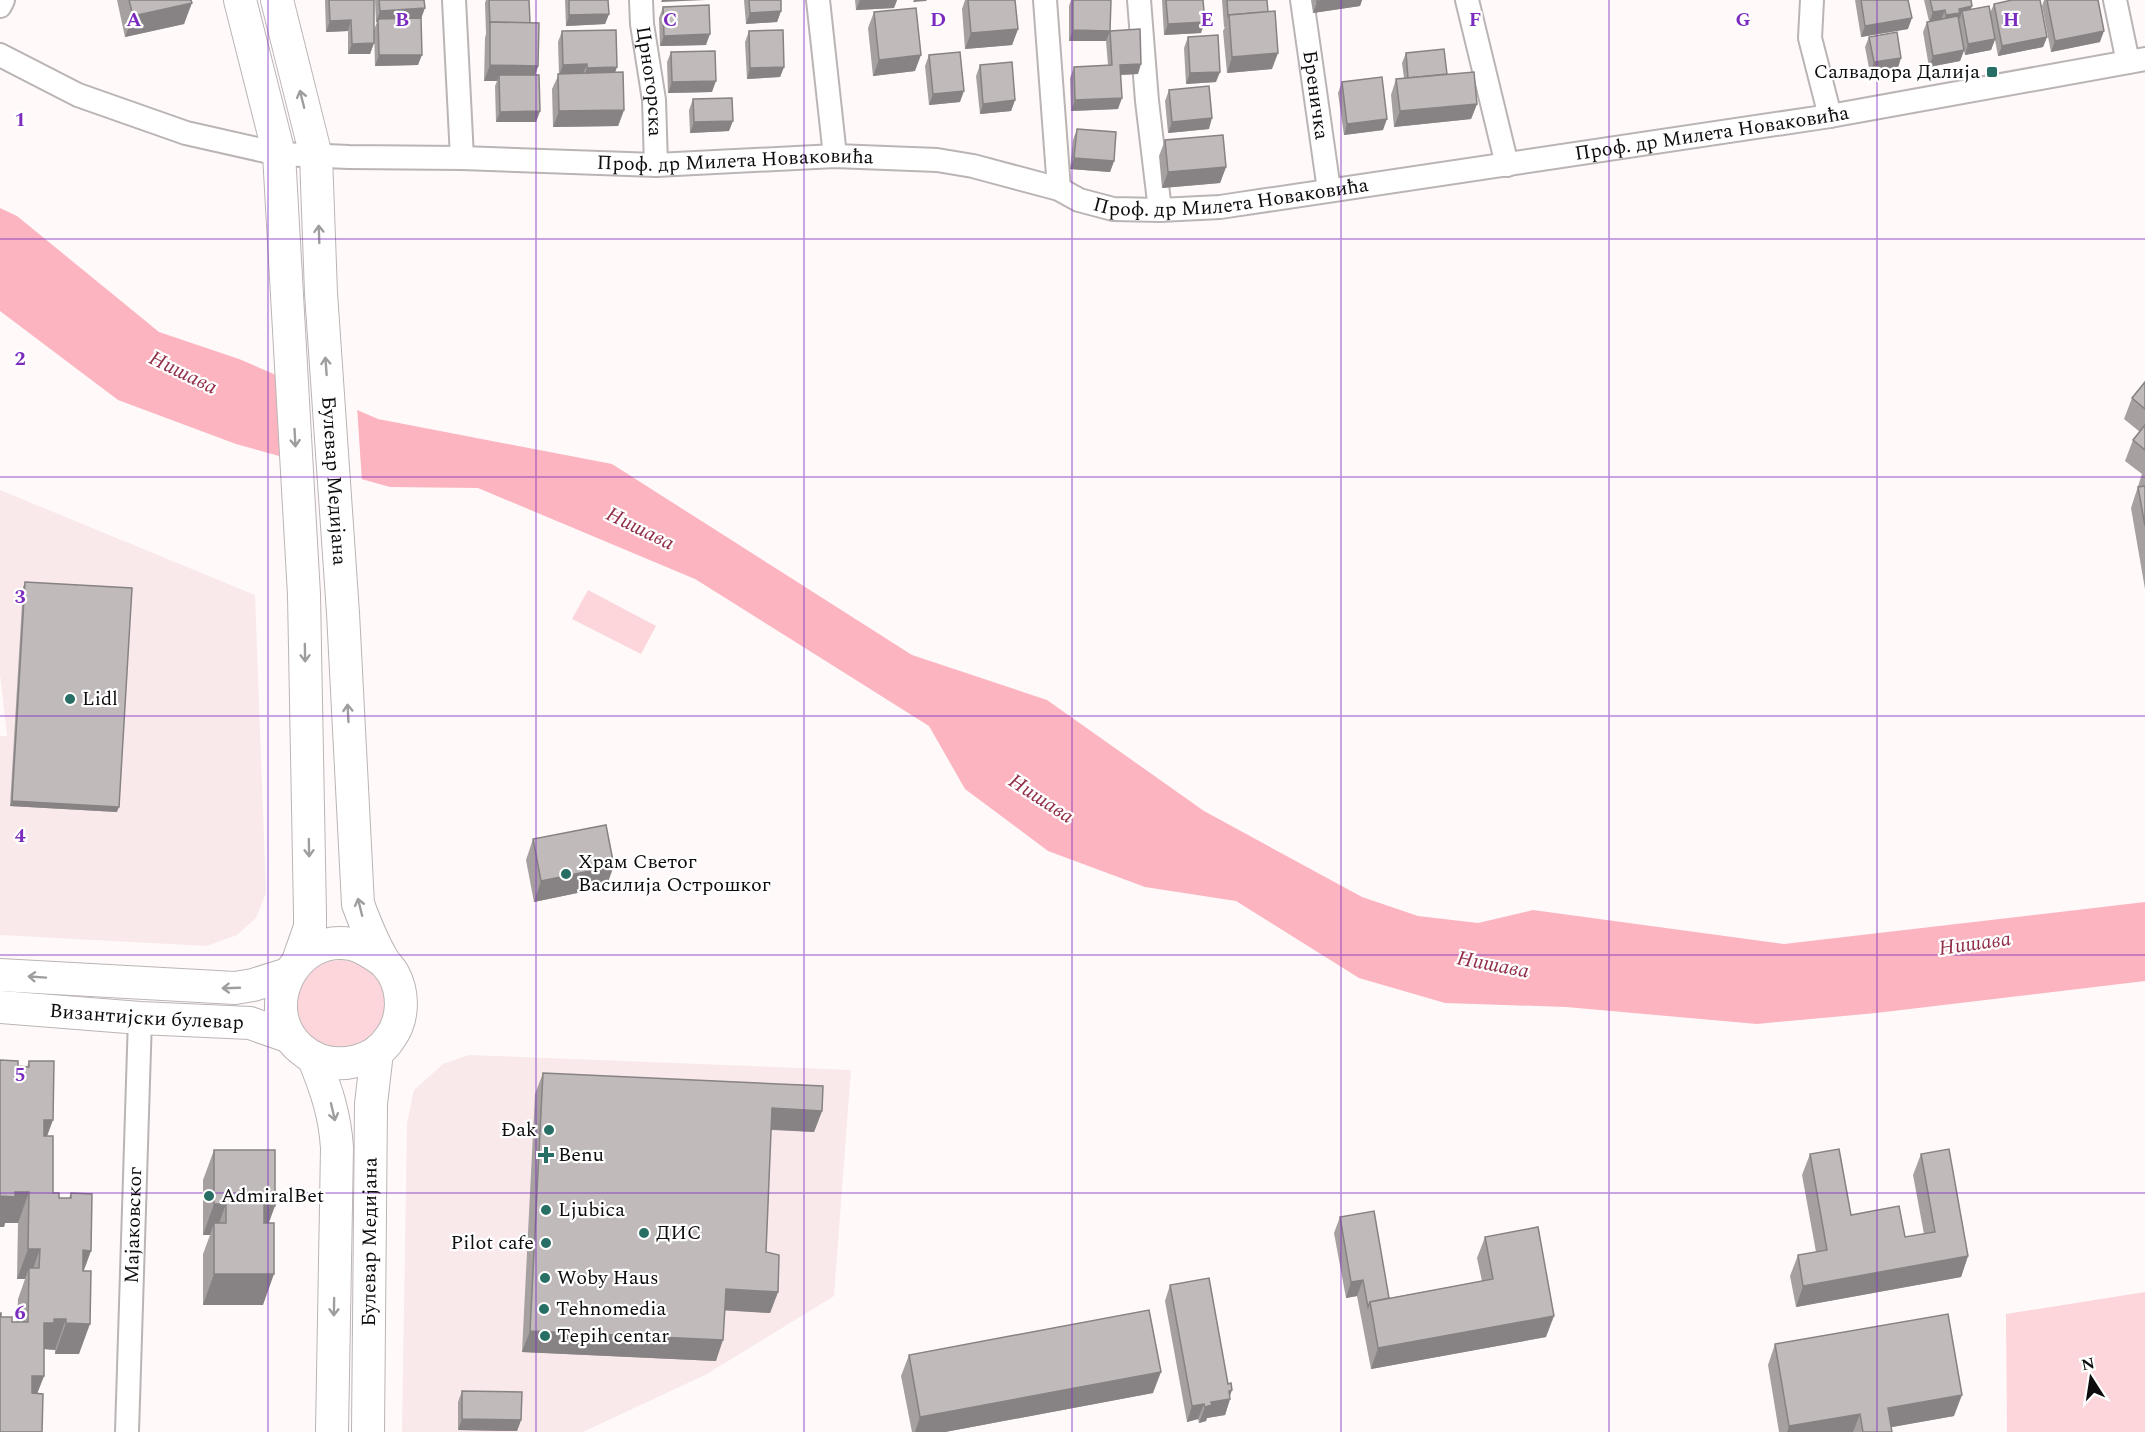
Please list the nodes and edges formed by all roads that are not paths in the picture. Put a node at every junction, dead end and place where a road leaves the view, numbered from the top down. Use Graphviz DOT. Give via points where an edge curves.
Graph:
graph roads {
  1 [pos="3,0"];
  2 [pos="240,0"];
  3 [pos="277,0"];
  4 [pos="454,0"];
  5 [pos="641,0"];
  6 [pos="818,0"];
  7 [pos="1045,0"];
  8 [pos="1139,0"];
  9 [pos="1302,0"];
  10 [pos="1467,0"];
  11 [pos="1812,0"];
  12 [pos="2115,0"];
  13 [pos="0,6"];
  14 [pos="0,55"];
  15 [pos="2136,61"];
  16 [pos="1830,116"];
  17 [pos="279,154"];
  18 [pos="316,156"];
  19 [pos="835,156"];
  20 [pos="462,158"];
  21 [pos="656,165"];
  22 [pos="1507,165"];
  23 [pos="1059,189"];
  24 [pos="1329,190"];
  25 [pos="1161,210"];
  26 [pos="383,961"];
  27 [pos="293,968"];
  28 [pos="0,975"];
  29 [pos="0,1007"];
  30 [pos="140,1018"];
  31 [pos="301,1047"];
  32 [pos="377,1052"];
  33 [pos="127,1432"];
  34 [pos="332,1432"];
  35 [pos="368,1432"];
  1 -- 13 [label="street"];
  2 -- 17 [label="main road, Булевар Медијана"];
  18 -- 3 [label="main road, Булевар Медијана, one-way"];
  4 -- 20 [label="street"];
  5 -- 21 [label="street, Црногорска" via="654,100"];
  6 -- 19 [label="street"];
  7 -- 23 [label="street"];
  8 -- 25 [label="street"];
  9 -- 24 [label="street, Бреничка"];
  10 -- 22 [label="street"];
  11 -- 16 [label="street" via="1810,38"];
  12 -- 15 [label="street"];
  14 -- 17 [label="street" via="78,95 186,133"];
  15 -- 16 [label="street, Проф. др Милета Новаковића"];
  16 -- 22 [label="street, Проф. др Милета Новаковића"];
  17 -- 18 [label="street, Проф. др Милета Новаковића"];
  17 -- 27 [label="main road, Булевар Медијана, one-way" via="304,595 310,914 310,927"];
  18 -- 20 [label="street, Проф. др Милета Новаковића"];
  26 -- 18 [label="main road, Булевар Медијана, one-way" via="358,904"];
  19 -- 21 [label="street, Проф. др Милета Новаковића"];
  19 -- 23 [label="street, Проф. др Милета Новаковића" via="937,160"];
  20 -- 21 [label="street, Проф. др Милета Новаковића"];
  22 -- 24 [label="street, Проф. др Милета Новаковића"];
  23 -- 25 [label="street, Проф. др Милета Новаковића" via="1079,200 1113,209"];
  24 -- 25 [label="street, Проф. др Милета Новаковића" via="1220,207"];
  26 -- 27 [label="main road, Булевар Медијана" via="350,944 331,944 313,950"];
  26 -- 32 [label="main road, Булевар Медијана" via="398,984 401,1010 392,1035"];
  27 -- 28 [label="main road, Византијски булевар, one-way" via="253,986 235,988"];
  27 -- 31 [label="main road, Булевар Медијана" via="282,989 280,1006 283,1022"];
  29 -- 30 [label="main road, Византијски булевар"];
  30 -- 31 [label="main road, Византијски булевар" via="250,1023"];
  30 -- 33 [label="street, Мајаковског"];
  31 -- 32 [label="main road" via="329,1063 346,1064"];
  31 -- 34 [label="main road, Булевар Медијана, one-way" via="330,1100 335,1121"];
  32 -- 35 [label="main road, Булевар Медијана" via="371,1104"];
}
